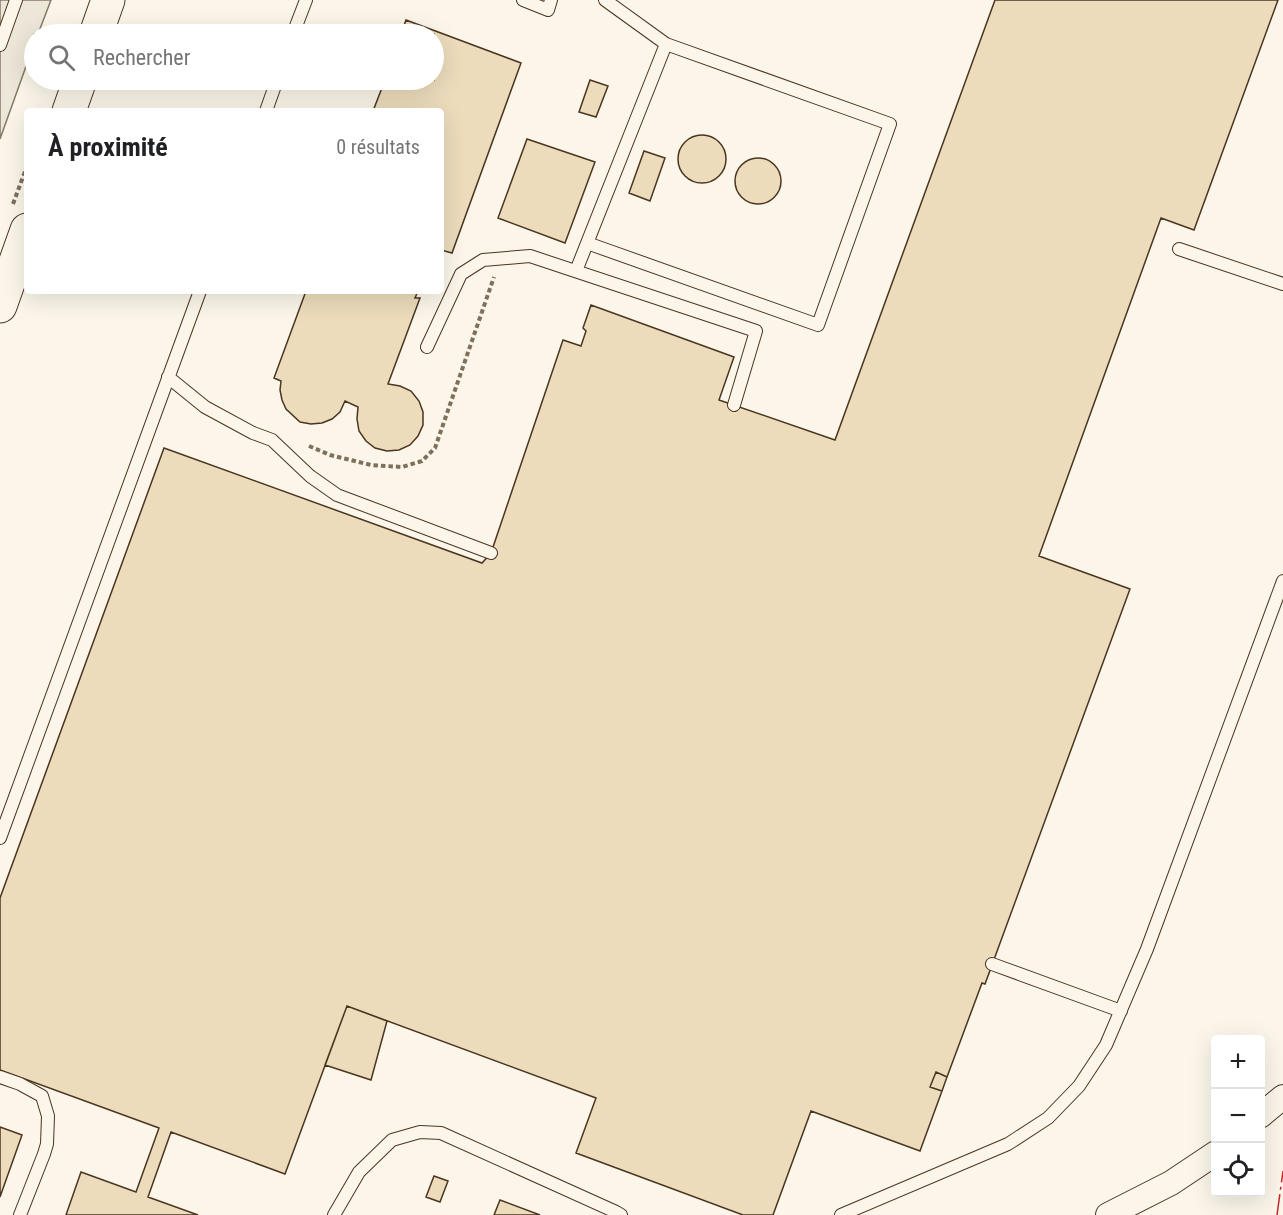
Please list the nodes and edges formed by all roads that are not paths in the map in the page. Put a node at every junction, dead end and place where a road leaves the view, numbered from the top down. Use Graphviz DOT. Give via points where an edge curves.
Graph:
graph roads {
  1 [pos="16,0"];
  2 [pos="108,0"];
  3 [pos="306,0"];
  4 [pos="523,0"];
  5 [pos="551,0"];
  6 [pos="605,0"];
  7 [pos="4,20"];
  8 [pos="100,24"];
  9 [pos="298,24"];
  10 [pos="666,44"];
  11 [pos="0,45"];
  12 [pos="76,90"];
  13 [pos="273,90"];
  14 [pos="70,108"];
  15 [pos="267,108"];
  16 [pos="24,238"];
  17 [pos="587,243"];
  18 [pos="1179,249"];
  19 [pos="576,272"];
  20 [pos="1283,284"];
  21 [pos="199,294"];
  22 [pos="0,306"];
  23 [pos="427,347"];
  24 [pos="168,377"];
  25 [pos="734,405"];
  26 [pos="491,553"];
  27 [pos="1283,581"];
  28 [pos="0,838"];
  29 [pos="992,964"];
  30 [pos="1121,1011"];
  31 [pos="0,1077"];
  32 [pos="1283,1097"];
  33 [pos="1265,1112"];
  34 [pos="1211,1156"];
  35 [pos="20,1215"];
  36 [pos="334,1215"];
  37 [pos="621,1215"];
  38 [pos="841,1215"];
  39 [pos="1107,1215"];
  1 -- 7 [label="lane"];
  2 -- 8 [label="main road"];
  3 -- 9 [label="lane"];
  4 -- 5 [label="lane" via="548,10"];
  6 -- 10 [label="lane"];
  7 -- 11 [label="lane"];
  10 -- 17 [label="lane"];
  10 -- 17 [label="lane" via="890,124 818,325"];
  12 -- 14 [label="main road"];
  13 -- 15 [label="lane"];
  16 -- 22 [label="main road"];
  17 -- 19 [label="lane"];
  18 -- 20 [label="lane"];
  19 -- 23 [label="lane" via="530,256 483,260 461,274"];
  19 -- 25 [label="lane" via="756,331"];
  21 -- 24 [label="lane"];
  24 -- 26 [label="lane" via="205,407 272,440 337,495"];
  24 -- 28 [label="lane"];
  27 -- 30 [label="lane"];
  29 -- 30 [label="lane"];
  30 -- 38 [label="lane" via="1106,1046 1079,1086 1048,1118 1008,1144"];
  31 -- 35 [label="lane" via="42,1096 48,1116 44,1154"];
  32 -- 33 [label="street"];
  34 -- 39 [label="street" via="1171,1183"];
  36 -- 37 [label="lane" via="359,1172 392,1140 420,1132 441,1133"];
}
